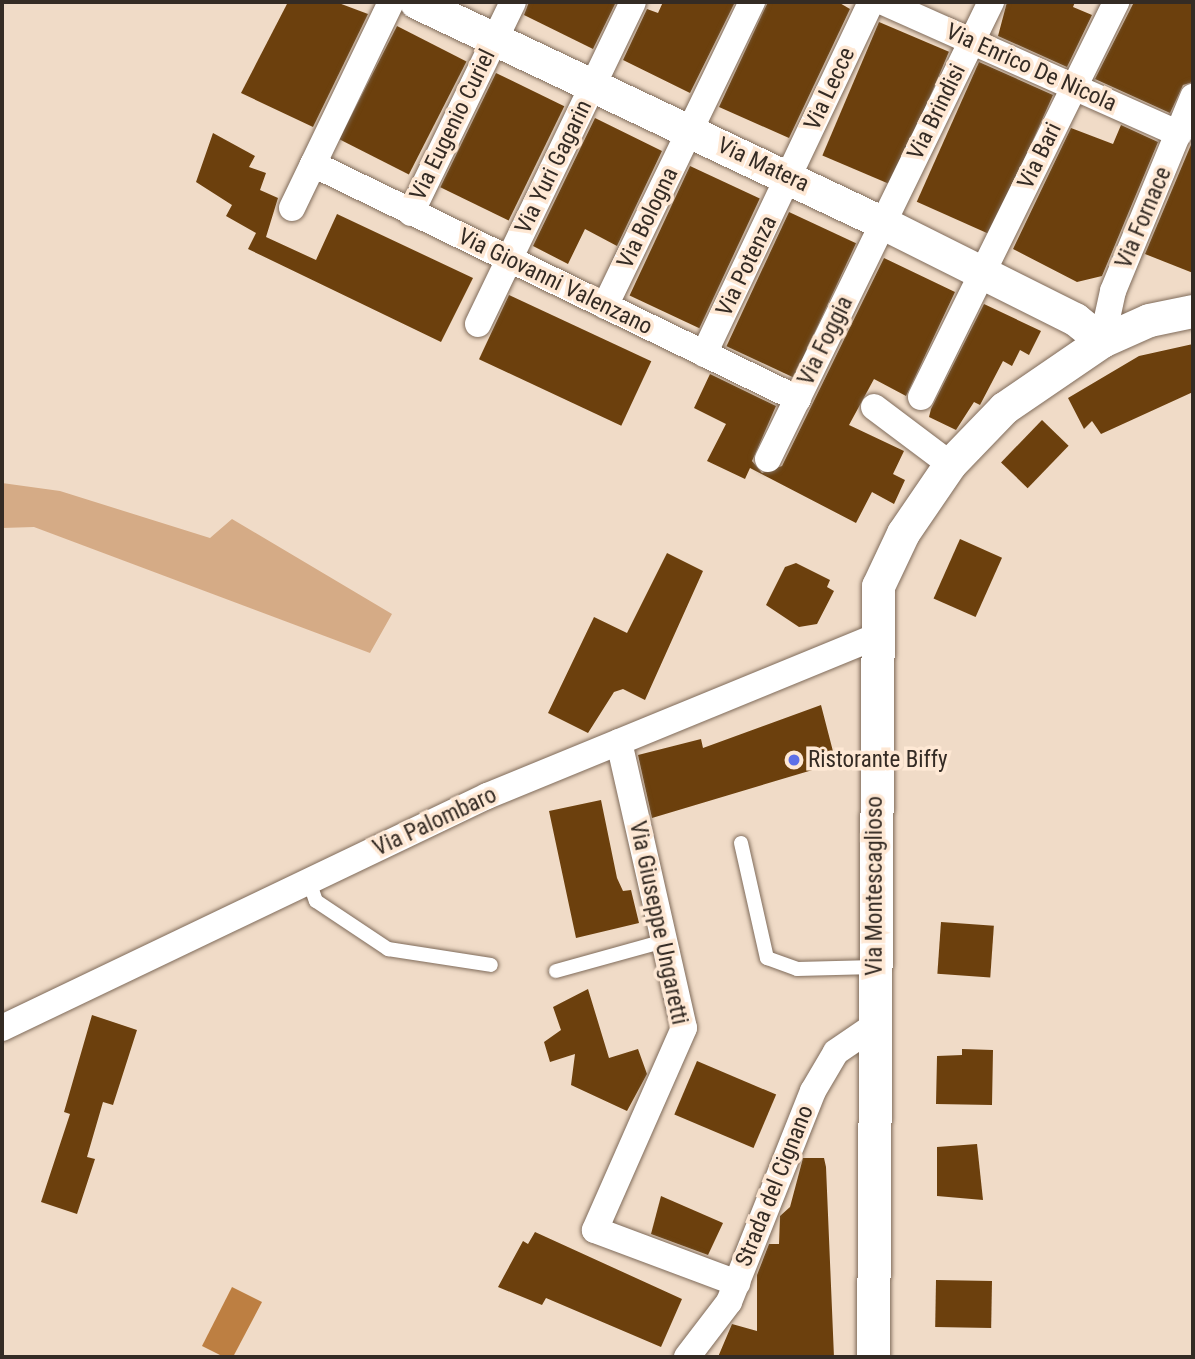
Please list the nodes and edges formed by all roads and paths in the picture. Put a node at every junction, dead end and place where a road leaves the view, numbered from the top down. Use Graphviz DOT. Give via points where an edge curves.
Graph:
graph roads {
  1 [pos="391,2"];
  2 [pos="416,2"];
  3 [pos="513,2"];
  4 [pos="633,2"];
  5 [pos="752,2"];
  6 [pos="872,2"];
  7 [pos="883,2"];
  8 [pos="990,2"];
  9 [pos="1116,2"];
  10 [pos="496,38"];
  11 [pos="971,41"];
  12 [pos="593,85"];
  13 [pos="1074,87"];
  14 [pos="1193,97"];
  15 [pos="691,130"];
  16 [pos="1180,134"];
  17 [pos="313,164"];
  18 [pos="789,177"];
  19 [pos="292,208"];
  20 [pos="411,213"];
  21 [pos="883,223"];
  22 [pos="509,260"];
  23 [pos="984,273"];
  24 [pos="605,306"];
  25 [pos="1193,311"];
  26 [pos="478,324"];
  27 [pos="1102,341"];
  28 [pos="704,354"];
  29 [pos="921,397"];
  30 [pos="798,400"];
  31 [pos="874,407"];
  32 [pos="768,458"];
  33 [pos="950,464"];
  34 [pos="877,636"];
  35 [pos="619,742"];
  36 [pos="741,843"];
  37 [pos="309,881"];
  38 [pos="664,941"];
  39 [pos="491,965"];
  40 [pos="874,967"];
  41 [pos="556,971"];
  42 [pos="874,1026"];
  43 [pos="2,1028"];
  44 [pos="737,1283"];
  45 [pos="687,1357"];
  46 [pos="873,1357"];
  1 -- 17 [label="street"];
  2 -- 10 [label="street, Via Matera"];
  3 -- 10 [label="street, Via Eugenio Curiel"];
  4 -- 12 [label="street, Via Yuri Gagarin"];
  5 -- 15 [label="street, Via Bologna"];
  6 -- 18 [label="street, Via Lecce"];
  7 -- 11 [label="street, Via Enrico De Nicola"];
  8 -- 11 [label="street, Via Brindisi"];
  9 -- 13 [label="street, Via Bari"];
  10 -- 12 [label="street, Via Matera"];
  10 -- 20 [label="street, Via Eugenio Curiel"];
  11 -- 13 [label="street, Via Enrico De Nicola"];
  11 -- 21 [label="street, Via Brindisi"];
  12 -- 15 [label="street, Via Matera"];
  12 -- 22 [label="street, Via Yuri Gagarin"];
  13 -- 16 [label="street, Via Enrico De Nicola"];
  13 -- 23 [label="street, Via Bari"];
  14 -- 16 [label="street, Via Fornace"];
  15 -- 18 [label="street, Via Matera"];
  15 -- 24 [label="street, Via Bologna"];
  16 -- 27 [label="street, Via Fornace" via="1113,290"];
  17 -- 19 [label="street"];
  17 -- 20 [label="street, Via Giovanni Valenzano"];
  18 -- 21 [label="street, Via Matera"];
  18 -- 28 [label="street, Via Potenza"];
  20 -- 22 [label="street, Via Giovanni Valenzano"];
  21 -- 23 [label="street, Via Matera"];
  21 -- 30 [label="street, Via Foggia"];
  22 -- 24 [label="street, Via Giovanni Valenzano"];
  22 -- 26 [label="street, Via Yuri Gagarin"];
  23 -- 27 [label="street, Via Matera" via="1075,319"];
  23 -- 29 [label="street, Via Bari"];
  24 -- 28 [label="street, Via Giovanni Valenzano"];
  25 -- 27 [label="street, Via Montescaglioso" via="1149,320"];
  27 -- 33 [label="street, Via Montescaglioso" via="1004,408"];
  28 -- 30 [label="street, Via Giovanni Valenzano"];
  30 -- 32 [label="street, Via Foggia"];
  31 -- 33 [label="street"];
  33 -- 34 [label="street, Via Montescaglioso" via="878,586"];
  34 -- 35 [label="street, Via Palombaro"];
  34 -- 40 [label="street, Via Montescaglioso"];
  35 -- 37 [label="street, Via Palombaro"];
  35 -- 38 [label="street, Via Giuseppe Ungaretti"];
  36 -- 40 [label="lane" via="767,958 797,969"];
  37 -- 39 [label="lane" via="316,901 388,948"];
  37 -- 43 [label="street, Via Palombaro"];
  38 -- 41 [label="lane"];
  38 -- 44 [label="street, Via Giuseppe Ungaretti" via="684,1028 595,1230"];
  40 -- 42 [label="street, Via Montescaglioso"];
  42 -- 44 [label="street, Strada del Cignano" via="835,1052 813,1091"];
  42 -- 46 [label="street, Via Montescaglioso"];
  44 -- 45 [label="street, Strada del Cignano"];
}
